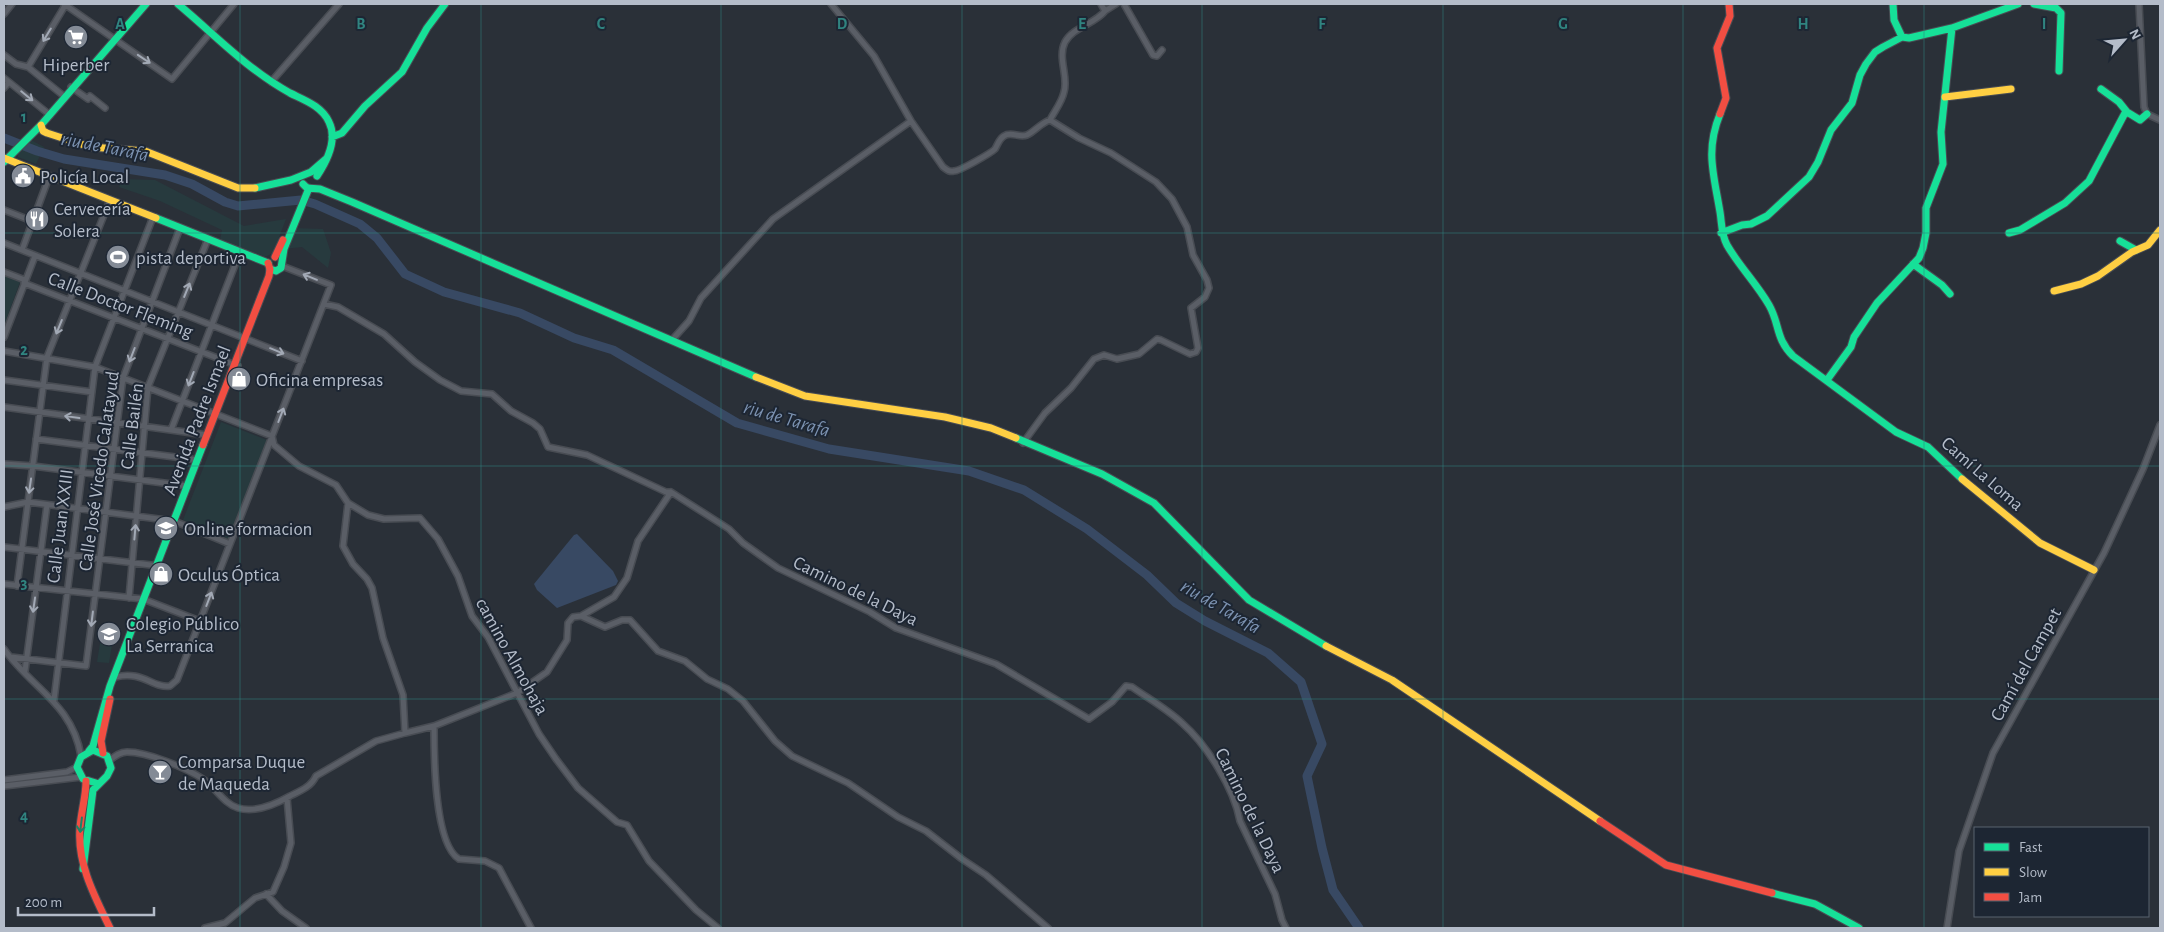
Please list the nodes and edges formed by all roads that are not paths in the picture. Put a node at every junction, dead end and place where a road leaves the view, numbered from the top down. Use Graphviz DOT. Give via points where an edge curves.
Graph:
graph roads {
  1 [pos="12,4"];
  2 [pos="65,4"];
  3 [pos="142,4"];
  4 [pos="146,4"];
  5 [pos="178,4"];
  6 [pos="234,4"];
  7 [pos="339,4"];
  8 [pos="445,4"];
  9 [pos="831,4"];
  10 [pos="1101,4"];
  11 [pos="1116,4"];
  12 [pos="1124,4"];
  13 [pos="1729,4"];
  14 [pos="1894,4"];
  15 [pos="2018,4"];
  16 [pos="2034,4"];
  17 [pos="2139,4"];
  18 [pos="1105,11"];
  19 [pos="4,14"];
  20 [pos="1952,28"];
  21 [pos="211,31"];
  22 [pos="1902,37"];
  23 [pos="114,39"];
  24 [pos="1162,50"];
  25 [pos="4,55"];
  26 [pos="28,67"];
  27 [pos="2059,70"];
  28 [pos="4,78"];
  29 [pos="9,82"];
  30 [pos="271,82"];
  31 [pos="4,88"];
  32 [pos="72,88"];
  33 [pos="2012,89"];
  34 [pos="2101,89"];
  35 [pos="64,96"];
  36 [pos="1946,97"];
  37 [pos="104,108"];
  38 [pos="2127,112"];
  39 [pos="49,114"];
  40 [pos="2147,114"];
  41 [pos="1050,120"];
  42 [pos="2160,120"];
  43 [pos="911,121"];
  44 [pos="36,130"];
  45 [pos="332,137"];
  46 [pos="5,159"];
  47 [pos="50,176"];
  48 [pos="310,180"];
  49 [pos="110,200"];
  50 [pos="4,210"];
  51 [pos="153,217"];
  52 [pos="32,221"];
  53 [pos="180,228"];
  54 [pos="2160,230"];
  55 [pos="2009,232"];
  56 [pos="1721,234"];
  57 [pos="208,239"];
  58 [pos="2120,241"];
  59 [pos="4,243"];
  60 [pos="22,250"];
  61 [pos="2136,250"];
  62 [pos="240,252"];
  63 [pos="35,256"];
  64 [pos="275,264"];
  65 [pos="1913,264"];
  66 [pos="4,272"];
  67 [pos="81,274"];
  68 [pos="25,281"];
  69 [pos="124,291"];
  70 [pos="2054,291"];
  71 [pos="1950,294"];
  72 [pos="70,301"];
  73 [pos="152,302"];
  74 [pos="324,304"];
  75 [pos="178,312"];
  76 [pos="114,318"];
  77 [pos="212,325"];
  78 [pos="142,329"];
  79 [pos="4,336"];
  80 [pos="168,338"];
  81 [pos="246,339"];
  82 [pos="672,340"];
  83 [pos="4,351"];
  84 [pos="202,351"];
  85 [pos="47,357"];
  86 [pos="302,361"];
  87 [pos="236,365"];
  88 [pos="95,367"];
  89 [pos="123,378"];
  90 [pos="4,380"];
  91 [pos="1827,380"];
  92 [pos="44,385"];
  93 [pos="148,387"];
  94 [pos="92,392"];
  95 [pos="183,401"];
  96 [pos="4,407"];
  97 [pos="40,412"];
  98 [pos="217,414"];
  99 [pos="88,419"];
  100 [pos="117,423"];
  101 [pos="2160,425"];
  102 [pos="145,427"];
  103 [pos="172,430"];
  104 [pos="208,435"];
  105 [pos="272,436"];
  106 [pos="36,439"];
  107 [pos="1023,443"];
  108 [pos="85,446"];
  109 [pos="114,449"];
  110 [pos="142,453"];
  111 [pos="198,460"];
  112 [pos="4,464"];
  113 [pos="33,466"];
  114 [pos="81,472"];
  115 [pos="110,476"];
  116 [pos="140,480"];
  117 [pos="188,486"];
  118 [pos="671,492"];
  119 [pos="28,502"];
  120 [pos="348,503"];
  121 [pos="47,505"];
  122 [pos="4,507"];
  123 [pos="77,509"];
  124 [pos="106,513"];
  125 [pos="136,517"];
  126 [pos="175,522"];
  127 [pos="230,544"];
  128 [pos="4,547"];
  129 [pos="22,549"];
  130 [pos="41,551"];
  131 [pos="71,555"];
  132 [pos="100,559"];
  133 [pos="132,563"];
  134 [pos="158,566"];
  135 [pos="2094,570"];
  136 [pos="4,584"];
  137 [pos="17,586"];
  138 [pos="36,588"];
  139 [pos="66,591"];
  140 [pos="95,594"];
  141 [pos="129,598"];
  142 [pos="145,600"];
  143 [pos="581,616"];
  144 [pos="200,620"];
  145 [pos="4,651"];
  146 [pos="11,657"];
  147 [pos="26,659"];
  148 [pos="57,663"];
  149 [pos="25,671"];
  150 [pos="116,677"];
  151 [pos="53,690"];
  152 [pos="44,691"];
  153 [pos="517,693"];
  154 [pos="54,700"];
  155 [pos="434,726"];
  156 [pos="405,732"];
  157 [pos="84,752"];
  158 [pos="103,753"];
  159 [pos="110,760"];
  160 [pos="77,767"];
  161 [pos="83,779"];
  162 [pos="4,780"];
  163 [pos="96,784"];
  164 [pos="4,786"];
  165 [pos="287,798"];
  166 [pos="83,869"];
  167 [pos="266,894"];
  168 [pos="110,928"];
  169 [pos="205,928"];
  170 [pos="306,928"];
  171 [pos="531,928"];
  172 [pos="718,928"];
  173 [pos="1048,928"];
  174 [pos="1286,928"];
  175 [pos="1859,928"];
  176 [pos="1947,928"];
  1 -- 19 [label="street"];
  2 -- 23 [label="street"];
  2 -- 26 [label="street, one-way"];
  3 -- 23 [label="main road"];
  4 -- 23 [label="main road"];
  5 -- 21 [label="main road"];
  6 -- 21 [label="street"];
  7 -- 30 [label="street"];
  8 -- 45 [label="main road" via="402,72 365,106 342,133"];
  9 -- 43 [label="street" via="874,56"];
  10 -- 18 [label="street"];
  11 -- 18 [label="street"];
  12 -- 24 [label="street" via="1152,55 1157,56"];
  13 -- 56 [label="main road, Camí La Loma" via="1730,16 1717,48 1726,98 1713,131 1711,151"];
  14 -- 22 [label="main road" via="1894,20"];
  15 -- 20 [label="main road"];
  16 -- 27 [label="main road" via="2056,8 2061,13"];
  17 -- 40 [label="street"];
  18 -- 41 [label="street" via="1068,37 1064,44 1065,91"];
  20 -- 22 [label="main road"];
  20 -- 36 [label="main road"];
  23 -- 21 [label="street, one-way" via="172,79"];
  21 -- 30 [label="main road"];
  22 -- 56 [label="main road" via="1875,52 1866,64 1852,103 1831,130 1809,177 1767,216"];
  23 -- 32 [label="main road"];
  25 -- 26 [label="street" via="16,64"];
  26 -- 35 [label="street"];
  28 -- 29 [label="street"];
  29 -- 31 [label="street"];
  29 -- 39 [label="street, one-way"];
  30 -- 45 [label="main road" via="318,108 331,126"];
  32 -- 35 [label="main road"];
  32 -- 37 [label="street" via="88,99 90,96"];
  33 -- 36 [label="main road"];
  34 -- 38 [label="main road"];
  35 -- 39 [label="main road"];
  36 -- 65 [label="main road" via="1941,132 1943,164 1926,208 1924,248"];
  38 -- 40 [label="main road" via="2140,120"];
  38 -- 55 [label="main road" via="2090,180 2065,203 2020,230"];
  39 -- 44 [label="main road"];
  40 -- 42 [label="street"];
  41 -- 43 [label="street" via="1027,135 1005,135 986,156 953,172 943,167"];
  41 -- 107 [label="street" via="1156,182 1172,199 1187,227 1193,255 1208,288 1206,297 1191,308 1198,348 1194,354 1157,339 1144,351 1132,356 1117,359 1099,356 1045,413"];
  43 -- 82 [label="street" via="774,219 701,298"];
  44 -- 46 [label="main road"];
  44 -- 48 [label="main road" via="83,146 136,149 156,154 238,188"];
  45 -- 48 [label="main road" via="326,159"];
  46 -- 47 [label="main road"];
  47 -- 49 [label="main road"];
  47 -- 52 [label="street"];
  48 -- 64 [label="main road, Avenida Padre Ismael"];
  48 -- 82 [label="main road" via="352,202"];
  49 -- 51 [label="main road"];
  49 -- 67 [label="street"];
  50 -- 52 [label="street"];
  51 -- 53 [label="main road"];
  51 -- 69 [label="street, Calle Juan XXIII"];
  52 -- 60 [label="street"];
  53 -- 57 [label="main road"];
  53 -- 73 [label="street, Calle José Vicedo Calatayud"];
  54 -- 61 [label="main road" via="2148,245"];
  56 -- 91 [label="main road, Camí La Loma" via="1770,308 1786,351"];
  57 -- 62 [label="main road"];
  75 -- 57 [label="street, Calle Bailén, one-way"];
  58 -- 61 [label="main road"];
  59 -- 60 [label="street"];
  60 -- 63 [label="street"];
  61 -- 70 [label="main road" via="2090,280"];
  62 -- 64 [label="main road"];
  62 -- 77 [label="street"];
  63 -- 67 [label="street"];
  63 -- 68 [label="street"];
  74 -- 64 [label="street, one-way" via="331,285"];
  64 -- 81 [label="main road, Avenida Padre Ismael"];
  65 -- 71 [label="main road"];
  65 -- 91 [label="main road" via="1877,303"];
  66 -- 68 [label="street, Calle Doctor Fleming"];
  67 -- 69 [label="street"];
  67 -- 72 [label="street"];
  68 -- 72 [label="street, Calle Doctor Fleming"];
  68 -- 79 [label="street"];
  69 -- 73 [label="street"];
  69 -- 76 [label="street, Calle Juan XXIII"];
  72 -- 76 [label="street, Calle Doctor Fleming"];
  72 -- 85 [label="street, one-way"];
  73 -- 75 [label="street"];
  73 -- 78 [label="street, Calle José Vicedo Calatayud"];
  74 -- 86 [label="street"];
  74 -- 118 [label="street, Camino de la Daya" via="338,308 384,334 440,380 461,391 492,394 511,411 540,429 548,447 587,455"];
  75 -- 77 [label="street"];
  75 -- 80 [label="street, Calle Bailén"];
  76 -- 78 [label="street, Calle Doctor Fleming"];
  76 -- 88 [label="street, Calle Juan XXIII"];
  77 -- 81 [label="street"];
  77 -- 84 [label="street"];
  78 -- 80 [label="street, Calle Doctor Fleming"];
  78 -- 89 [label="street, Calle José Vicedo Calatayud, one-way"];
  80 -- 84 [label="street, Calle Doctor Fleming"];
  80 -- 93 [label="street, Calle Bailén"];
  81 -- 86 [label="street, one-way"];
  81 -- 87 [label="main road, Avenida Padre Ismael"];
  82 -- 107 [label="main road" via="805,396 945,416 991,428"];
  83 -- 85 [label="street"];
  84 -- 87 [label="street, Calle Doctor Fleming"];
  84 -- 95 [label="street, one-way"];
  85 -- 88 [label="street"];
  85 -- 92 [label="street"];
  105 -- 86 [label="street, one-way"];
  87 -- 98 [label="main road, Avenida Padre Ismael"];
  88 -- 89 [label="street"];
  88 -- 94 [label="street, Calle Juan XXIII"];
  89 -- 93 [label="street"];
  89 -- 100 [label="street, Calle José Vicedo Calatayud"];
  90 -- 92 [label="street"];
  91 -- 135 [label="main road, Camí La Loma" via="1896,432 1928,446 1956,474 2040,542"];
  92 -- 94 [label="street"];
  92 -- 97 [label="street"];
  93 -- 95 [label="street"];
  93 -- 102 [label="street, Calle Bailén"];
  94 -- 99 [label="street, Calle Juan XXIII"];
  95 -- 98 [label="street"];
  95 -- 103 [label="street"];
  96 -- 97 [label="street"];
  99 -- 97 [label="street, one-way"];
  97 -- 106 [label="street"];
  98 -- 104 [label="main road, Avenida Padre Ismael"];
  98 -- 105 [label="street"];
  98 -- 126 [label="main road, Avenida Padre Ismael"];
  99 -- 100 [label="street"];
  99 -- 108 [label="street, Calle Juan XXIII"];
  100 -- 102 [label="street"];
  100 -- 109 [label="street, Calle José Vicedo Calatayud"];
  101 -- 135 [label="street, Camí del Campet" via="2143,469"];
  102 -- 103 [label="street"];
  102 -- 110 [label="street, Calle Bailén"];
  103 -- 104 [label="street"];
  104 -- 111 [label="main road, Avenida Padre Ismael"];
  105 -- 120 [label="street, camino Almohaja" via="274,445 299,466 336,485"];
  105 -- 127 [label="street"];
  106 -- 108 [label="street"];
  106 -- 113 [label="street"];
  107 -- 175 [label="main road" via="1102,474 1154,503 1249,600 1307,636 1392,680 1666,865 1815,904"];
  108 -- 109 [label="street"];
  108 -- 114 [label="street, Calle Juan XXIII"];
  109 -- 110 [label="street"];
  109 -- 115 [label="street, Calle José Vicedo Calatayud"];
  110 -- 111 [label="street"];
  110 -- 116 [label="street, Calle Bailén"];
  111 -- 117 [label="main road, Avenida Padre Ismael"];
  112 -- 113 [label="street"];
  113 -- 114 [label="street"];
  113 -- 119 [label="street, one-way"];
  114 -- 115 [label="street"];
  114 -- 123 [label="street, Calle Juan XXIII"];
  115 -- 116 [label="street"];
  115 -- 124 [label="street, Calle José Vicedo Calatayud"];
  116 -- 117 [label="street"];
  116 -- 125 [label="street, Calle Bailén"];
  117 -- 126 [label="main road, Avenida Padre Ismael"];
  118 -- 143 [label="street" via="638,541 627,578 614,597"];
  118 -- 174 [label="street, Camino de la Daya" via="729,530 778,568 896,628 996,664 1089,719 1112,702 1126,686 1163,707 1196,736 1218,768 1275,894"];
  119 -- 121 [label="street"];
  119 -- 122 [label="street"];
  119 -- 129 [label="street"];
  120 -- 153 [label="street, camino Almohaja" via="368,515 384,519 420,518 438,539 458,576 472,616 488,637"];
  120 -- 156 [label="street" via="343,546 372,588 381,630 403,695"];
  121 -- 123 [label="street"];
  121 -- 130 [label="street"];
  123 -- 124 [label="street"];
  123 -- 131 [label="street, Calle Juan XXIII"];
  124 -- 125 [label="street"];
  124 -- 132 [label="street, Calle José Vicedo Calatayud"];
  125 -- 126 [label="street"];
  133 -- 125 [label="street, Calle Bailén, one-way"];
  126 -- 127 [label="street"];
  126 -- 134 [label="main road, Avenida Padre Ismael"];
  144 -- 127 [label="street, one-way"];
  128 -- 129 [label="street"];
  129 -- 130 [label="street"];
  129 -- 137 [label="street"];
  130 -- 131 [label="street"];
  130 -- 138 [label="street"];
  131 -- 132 [label="street"];
  131 -- 139 [label="street, Calle Juan XXIII"];
  132 -- 133 [label="street"];
  132 -- 140 [label="street, Calle José Vicedo Calatayud"];
  133 -- 134 [label="street"];
  133 -- 141 [label="street, Calle Bailén"];
  134 -- 142 [label="main road, Avenida Padre Ismael"];
  135 -- 176 [label="street, Camí del Campet" via="1993,753 1959,851"];
  136 -- 137 [label="street"];
  137 -- 138 [label="street"];
  138 -- 139 [label="street"];
  138 -- 147 [label="street, one-way"];
  139 -- 140 [label="street"];
  139 -- 148 [label="street, Calle Juan XXIII"];
  140 -- 141 [label="street"];
  140 -- 148 [label="street, Calle José Vicedo Calatayud, one-way" via="86,666"];
  141 -- 142 [label="street"];
  142 -- 144 [label="street"];
  142 -- 150 [label="main road, Avenida Padre Ismael"];
  142 -- 157 [label="main road, Avenida Padre Ismael" via="110,686 93,746"];
  143 -- 153 [label="street" via="573,617 568,623 567,640 547,672"];
  143 -- 173 [label="street" via="604,627 630,620 658,651 685,662 707,680 728,689 792,756 848,783 898,817 926,831 986,875"];
  144 -- 150 [label="street" via="177,680 170,686 163,687 139,676"];
  145 -- 146 [label="street"];
  146 -- 147 [label="street"];
  146 -- 149 [label="street"];
  147 -- 148 [label="street"];
  147 -- 149 [label="street"];
  148 -- 151 [label="street, Calle Juan XXIII"];
  149 -- 152 [label="street"];
  150 -- 158 [label="main road, Avenida Padre Ismael" via="101,741"];
  151 -- 152 [label="street"];
  151 -- 154 [label="street, Calle Juan XXIII"];
  152 -- 154 [label="street"];
  153 -- 155 [label="street"];
  153 -- 172 [label="street, camino Almohaja" via="539,734 578,788 617,822 627,825 649,861"];
  154 -- 157 [label="street" via="71,724"];
  155 -- 156 [label="street"];
  155 -- 171 [label="street" via="437,796 452,850 459,859 485,861 499,868"];
  156 -- 165 [label="street" via="376,741 316,776 313,783"];
  157 -- 158 [label="main road"];
  157 -- 160 [label="main road"];
  158 -- 159 [label="main road"];
  159 -- 163 [label="main road" via="109,775"];
  159 -- 165 [label="street" via="127,752 160,759 203,779 239,809 271,806"];
  160 -- 161 [label="main road"];
  160 -- 162 [label="street" via="68,772"];
  161 -- 163 [label="main road"];
  161 -- 164 [label="street"];
  161 -- 166 [label="main road, one-way" via="87,791 80,829"];
  163 -- 166 [label="main road"];
  165 -- 167 [label="street" via="291,843 273,892"];
  166 -- 168 [label="main road"];
  167 -- 169 [label="street" via="255,898 225,923"];
  167 -- 170 [label="street" via="282,911"];
}
